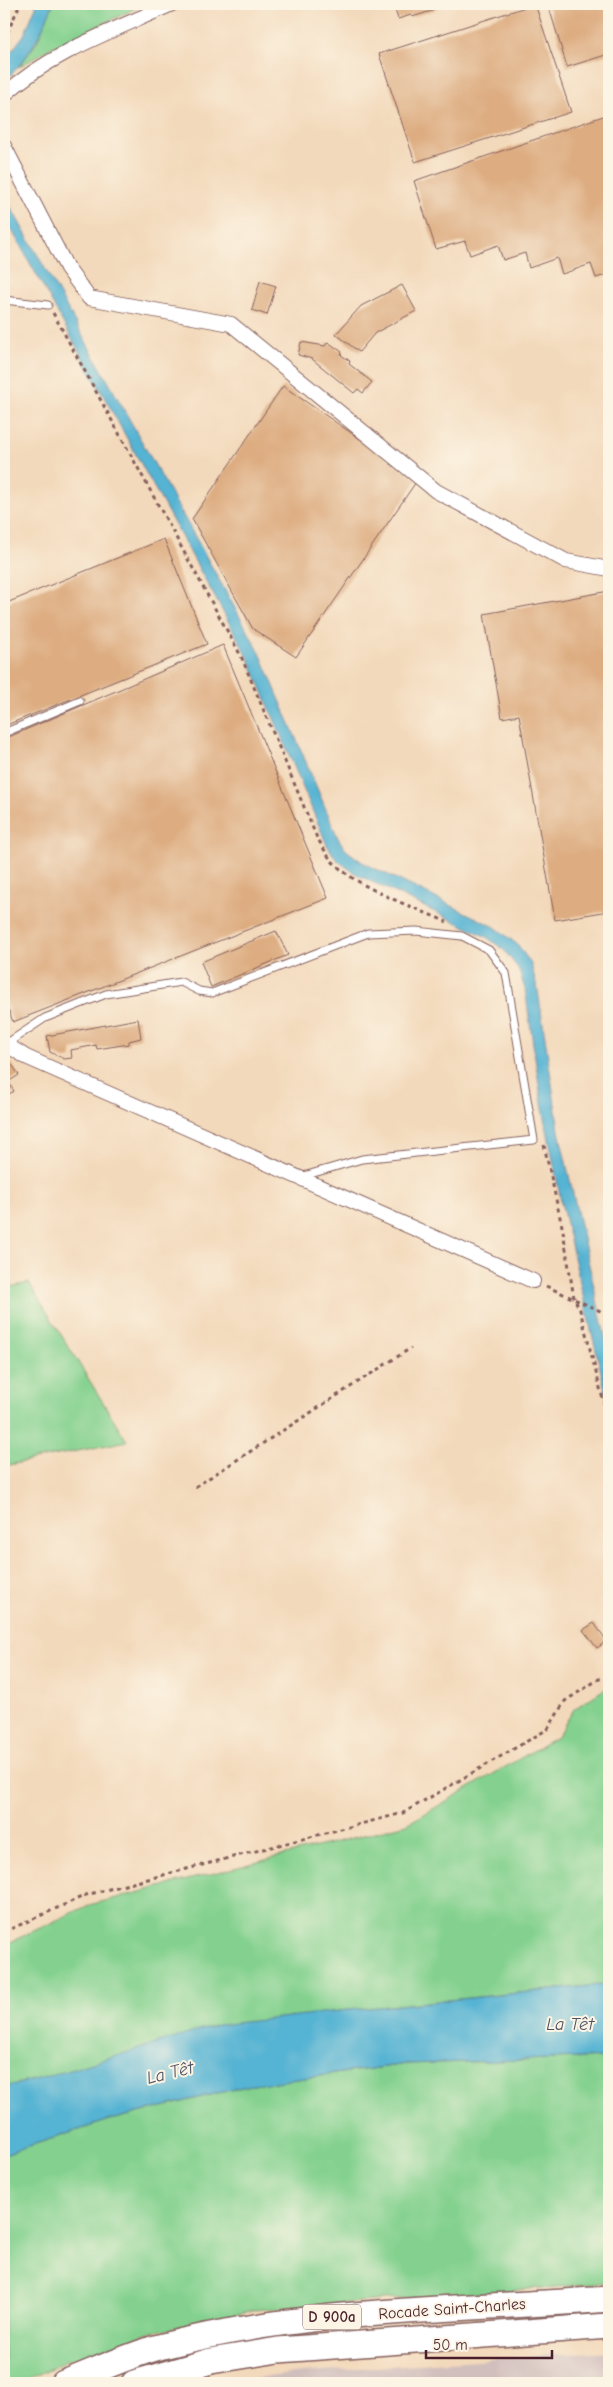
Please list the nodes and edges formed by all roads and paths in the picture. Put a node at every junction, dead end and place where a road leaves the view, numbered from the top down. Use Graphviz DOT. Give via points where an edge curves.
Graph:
graph roads {
  1 [pos="20,4"];
  2 [pos="172,4"];
  3 [pos="4,40"];
  4 [pos="4,95"];
  5 [pos="4,146"];
  6 [pos="4,300"];
  7 [pos="48,305"];
  8 [pos="609,569"];
  9 [pos="80,701"];
  10 [pos="4,733"];
  11 [pos="454,925"];
  12 [pos="4,1044"];
  13 [pos="542,1136"];
  14 [pos="298,1177"];
  15 [pos="533,1281"];
  16 [pos="574,1298"];
  17 [pos="609,1315"];
  18 [pos="411,1348"];
  19 [pos="609,1423"];
  20 [pos="195,1487"];
  21 [pos="609,1678"];
  22 [pos="4,1932"];
  23 [pos="609,2299"];
  24 [pos="609,2326"];
  25 [pos="64,2383"];
  26 [pos="134,2383"];
  1 -- 3 [label="path"];
  2 -- 4 [label="street" via="54,59 19,81"];
  5 -- 8 [label="street" via="67,268 89,298 231,324 436,490 566,561"];
  6 -- 7 [label="lane"];
  7 -- 11 [label="path" via="241,656 324,850 332,861 362,883"];
  9 -- 10 [label="lane"];
  12 -- 14 [label="street" via="26,1057"];
  12 -- 14 [label="lane" via="45,1018 106,994 181,982 212,993 368,933 416,931 462,936 489,950 506,973 534,1140 362,1159"];
  13 -- 16 [label="path"];
  14 -- 15 [label="street"];
  15 -- 16 [label="path"];
  16 -- 17 [label="path"];
  16 -- 19 [label="path" via="580,1310"];
  18 -- 20 [label="path"];
  21 -- 22 [label="path" via="599,1679 566,1701 548,1729 403,1813 86,1895"];
  23 -- 25 [label="highway, Rocade Saint-Charles / D 900a" via="338,2316 241,2329 158,2348"];
  24 -- 26 [label="highway, Rocade Saint-Charles / D 900a" via="278,2350 212,2361"];
}
